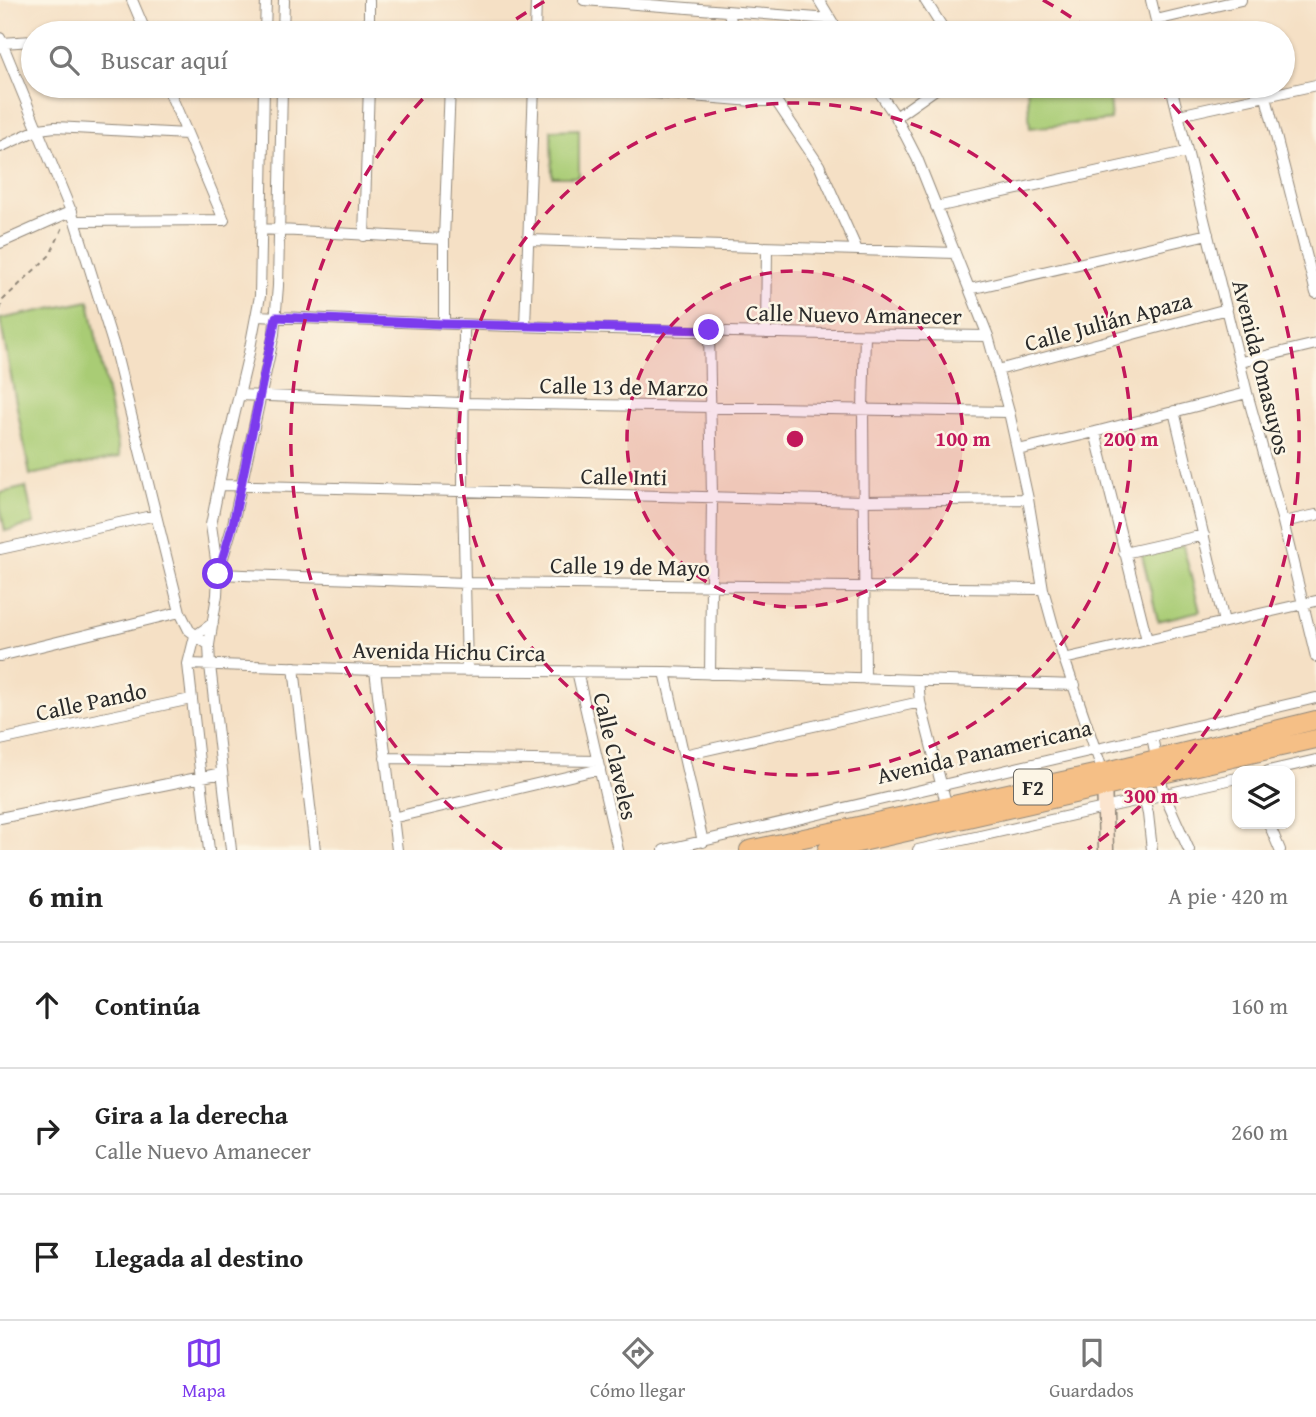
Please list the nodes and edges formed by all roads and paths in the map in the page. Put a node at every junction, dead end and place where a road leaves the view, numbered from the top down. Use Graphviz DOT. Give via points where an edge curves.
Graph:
graph roads {
  1 [pos="132,0"];
  2 [pos="266,0"];
  3 [pos="284,0"];
  4 [pos="369,0"];
  5 [pos="536,0"];
  6 [pos="584,0"];
  7 [pos="592,0"];
  8 [pos="819,0"];
  9 [pos="925,0"];
  10 [pos="1151,0"];
  11 [pos="1241,0"];
  12 [pos="729,13"];
  13 [pos="830,19"];
  14 [pos="1156,20"];
  15 [pos="141,21"];
  16 [pos="265,21"];
  17 [pos="283,21"];
  18 [pos="369,21"];
  19 [pos="535,21"];
  20 [pos="731,21"];
  21 [pos="938,21"];
  22 [pos="1,40"];
  23 [pos="21,41"];
  24 [pos="1316,85"];
  25 [pos="21,87"];
  26 [pos="1295,90"];
  27 [pos="26,98"];
  28 [pos="172,98"];
  29 [pos="264,98"];
  30 [pos="282,98"];
  31 [pos="369,98"];
  32 [pos="450,98"];
  33 [pos="534,98"];
  34 [pos="715,98"];
  35 [pos="773,98"];
  36 [pos="883,98"];
  37 [pos="923,98"];
  38 [pos="1174,98"];
  39 [pos="1261,98"];
  40 [pos="1266,98"];
  41 [pos="775,101"];
  42 [pos="1179,115"];
  43 [pos="896,117"];
  44 [pos="39,129"];
  45 [pos="187,134"];
  46 [pos="0,147"];
  47 [pos="1186,152"];
  48 [pos="936,207"];
  49 [pos="74,216"];
  50 [pos="261,229"];
  51 [pos="279,230"];
  52 [pos="1208,234"];
  53 [pos="364,236"];
  54 [pos="444,239"];
  55 [pos="529,240"];
  56 [pos="0,243"];
  57 [pos="767,248"];
  58 [pos="857,250"];
  59 [pos="955,253"];
  60 [pos="970,289"];
  61 [pos="1316,293"];
  62 [pos="1227,309"];
  63 [pos="0,310"];
  64 [pos="257,316"];
  65 [pos="276,317"];
  66 [pos="444,324"];
  67 [pos="464,325"];
  68 [pos="525,326"];
  69 [pos="709,330"];
  70 [pos="766,333"];
  71 [pos="865,335"];
  72 [pos="988,336"];
  73 [pos="1316,344"];
  74 [pos="1241,362"];
  75 [pos="998,370"];
  76 [pos="1247,393"];
  77 [pos="239,395"];
  78 [pos="260,396"];
  79 [pos="463,403"];
  80 [pos="711,406"];
  81 [pos="863,408"];
  82 [pos="1174,411"];
  83 [pos="1010,412"];
  84 [pos="1095,432"];
  85 [pos="1018,450"];
  86 [pos="219,485"];
  87 [pos="242,485"];
  88 [pos="463,492"];
  89 [pos="712,497"];
  90 [pos="1028,499"];
  91 [pos="863,500"];
  92 [pos="1316,514"];
  93 [pos="156,515"];
  94 [pos="1283,522"];
  95 [pos="1204,535"];
  96 [pos="0,549"];
  97 [pos="1124,553"];
  98 [pos="218,574"];
  99 [pos="466,583"];
  100 [pos="711,586"];
  101 [pos="864,588"];
  102 [pos="1043,589"];
  103 [pos="1316,601"];
  104 [pos="1303,604"];
  105 [pos="180,612"];
  106 [pos="1224,622"];
  107 [pos="213,623"];
  108 [pos="195,636"];
  109 [pos="1147,640"];
  110 [pos="209,645"];
  111 [pos="0,656"];
  112 [pos="1316,657"];
  113 [pos="1064,659"];
  114 [pos="188,664"];
  115 [pos="210,665"];
  116 [pos="294,667"];
  117 [pos="374,670"];
  118 [pos="467,671"];
  119 [pos="577,671"];
  120 [pos="664,672"];
  121 [pos="710,674"];
  122 [pos="866,679"];
  123 [pos="918,680"];
  124 [pos="1075,684"];
  125 [pos="1316,698"];
  126 [pos="191,699"];
  127 [pos="920,702"];
  128 [pos="1316,720"];
  129 [pos="1152,737"];
  130 [pos="1316,739"];
  131 [pos="0,740"];
  132 [pos="1097,749"];
  133 [pos="684,755"];
  134 [pos="385,758"];
  135 [pos="1316,760"];
  136 [pos="599,765"];
  137 [pos="1290,766"];
  138 [pos="1158,767"];
  139 [pos="222,774"];
  140 [pos="201,776"];
  141 [pos="1232,779"];
  142 [pos="1105,780"];
  143 [pos="1140,781"];
  144 [pos="942,786"];
  145 [pos="1164,794"];
  146 [pos="1145,800"];
  147 [pos="947,807"];
  148 [pos="1106,808"];
  149 [pos="0,818"];
  150 [pos="392,818"];
  151 [pos="1271,829"];
  152 [pos="703,842"];
  153 [pos="209,850"];
  154 [pos="231,850"];
  155 [pos="315,850"];
  156 [pos="397,850"];
  157 [pos="618,850"];
  158 [pos="664,850"];
  159 [pos="749,850"];
  160 [pos="827,850"];
  161 [pos="918,850"];
  162 [pos="1106,850"];
  163 [pos="1152,850"];
  164 [pos="1189,850"];
  165 [pos="1280,850"];
  1 -- 15 [label="street"];
  2 -- 16 [label="street"];
  3 -- 17 [label="street"];
  4 -- 18 [label="street"];
  5 -- 19 [label="street"];
  6 -- 7 [label="street"];
  7 -- 12 [label="street"];
  8 -- 13 [label="street"];
  9 -- 21 [label="street"];
  10 -- 14 [label="street"];
  11 -- 14 [label="street"];
  12 -- 13 [label="street"];
  12 -- 20 [label="street"];
  22 -- 23 [label="street"];
  22 -- 25 [label="street"];
  24 -- 26 [label="street"];
  27 -- 44 [label="street"];
  28 -- 45 [label="street"];
  29 -- 50 [label="street"];
  30 -- 51 [label="street"];
  31 -- 53 [label="street"];
  32 -- 54 [label="street"];
  33 -- 55 [label="street"];
  34 -- 41 [label="street"];
  35 -- 41 [label="street"];
  36 -- 43 [label="street"];
  37 -- 43 [label="street"];
  38 -- 42 [label="street, Avenida Omasuyos"];
  39 -- 42 [label="street"];
  40 -- 61 [label="street"];
  41 -- 58 [label="street" via="819,165"];
  42 -- 47 [label="street, Avenida Omasuyos"];
  43 -- 48 [label="street"];
  44 -- 45 [label="street"];
  44 -- 46 [label="street"];
  44 -- 49 [label="street"];
  45 -- 49 [label="street" via="224,220"];
  47 -- 48 [label="street"];
  47 -- 52 [label="street, Avenida Omasuyos"];
  48 -- 59 [label="street"];
  49 -- 56 [label="street"];
  49 -- 63 [label="path" via="50,255 3,300"];
  49 -- 93 [label="street" via="115,350"];
  50 -- 51 [label="street"];
  50 -- 64 [label="street"];
  51 -- 53 [label="street"];
  51 -- 65 [label="street"];
  52 -- 60 [label="street"];
  52 -- 62 [label="street, Avenida Omasuyos"];
  53 -- 54 [label="street"];
  54 -- 66 [label="street"];
  55 -- 57 [label="street"];
  55 -- 68 [label="street"];
  57 -- 58 [label="street"];
  57 -- 70 [label="street"];
  58 -- 59 [label="street"];
  59 -- 60 [label="street"];
  60 -- 72 [label="street"];
  62 -- 74 [label="street, Avenida Omasuyos"];
  62 -- 75 [label="street, Calle Julián Apaza"];
  64 -- 65 [label="street, Calle Nuevo Amanecer"];
  64 -- 77 [label="street"];
  65 -- 66 [label="street, Calle Nuevo Amanecer"];
  65 -- 78 [label="street"];
  66 -- 67 [label="street, Calle Nuevo Amanecer"];
  67 -- 68 [label="street, Calle Nuevo Amanecer"];
  67 -- 79 [label="street"];
  68 -- 69 [label="street, Calle Nuevo Amanecer"];
  69 -- 70 [label="street, Calle Nuevo Amanecer"];
  69 -- 80 [label="street"];
  70 -- 71 [label="street, Calle Nuevo Amanecer"];
  71 -- 72 [label="street, Calle Nuevo Amanecer"];
  71 -- 81 [label="street"];
  72 -- 75 [label="street"];
  73 -- 74 [label="street"];
  74 -- 76 [label="street, Avenida Omasuyos"];
  75 -- 83 [label="street"];
  76 -- 82 [label="street"];
  76 -- 94 [label="street, Avenida Omasuyos"];
  77 -- 78 [label="street, Calle 13 de Marzo"];
  77 -- 86 [label="street"];
  78 -- 79 [label="street, Calle 13 de Marzo"];
  78 -- 87 [label="street"];
  79 -- 80 [label="street, Calle 13 de Marzo"];
  79 -- 88 [label="street"];
  80 -- 81 [label="street, Calle 13 de Marzo"];
  80 -- 89 [label="street"];
  81 -- 83 [label="street, Calle 13 de Marzo"];
  81 -- 91 [label="street"];
  82 -- 84 [label="street"];
  82 -- 95 [label="street"];
  83 -- 85 [label="street"];
  84 -- 85 [label="street"];
  84 -- 97 [label="street"];
  85 -- 90 [label="street"];
  86 -- 87 [label="street, Calle Inti"];
  86 -- 98 [label="street" via="211,525"];
  87 -- 88 [label="street, Calle Inti"];
  87 -- 98 [label="street"];
  88 -- 89 [label="street, Calle Inti"];
  88 -- 99 [label="street"];
  89 -- 91 [label="street, Calle Inti"];
  89 -- 100 [label="street"];
  90 -- 91 [label="street, Calle Inti"];
  90 -- 102 [label="street"];
  91 -- 101 [label="street"];
  92 -- 94 [label="street"];
  93 -- 96 [label="street"];
  93 -- 105 [label="street"];
  94 -- 104 [label="street, Avenida Omasuyos"];
  95 -- 97 [label="street"];
  95 -- 106 [label="street"];
  97 -- 109 [label="street"];
  98 -- 99 [label="street, Calle 19 de Mayo"];
  98 -- 107 [label="street"];
  99 -- 100 [label="street, Calle 19 de Mayo"];
  99 -- 118 [label="street"];
  100 -- 101 [label="street, Calle 19 de Mayo"];
  100 -- 121 [label="street"];
  101 -- 102 [label="street, Calle 19 de Mayo"];
  101 -- 122 [label="street"];
  102 -- 113 [label="street"];
  103 -- 104 [label="street"];
  104 -- 106 [label="street"];
  104 -- 112 [label="street, Avenida Omasuyos"];
  105 -- 108 [label="street"];
  105 -- 111 [label="street"];
  106 -- 109 [label="street"];
  107 -- 108 [label="street"];
  107 -- 110 [label="street"];
  108 -- 110 [label="street"];
  108 -- 114 [label="street"];
  109 -- 113 [label="street"];
  110 -- 115 [label="street"];
  113 -- 124 [label="street"];
  114 -- 115 [label="street, Avenida Hichu Circa"];
  114 -- 126 [label="street"];
  115 -- 116 [label="street, Avenida Hichu Circa"];
  115 -- 139 [label="street"];
  116 -- 117 [label="street, Avenida Hichu Circa"];
  116 -- 155 [label="street"];
  117 -- 118 [label="street, Avenida Hichu Circa"];
  117 -- 134 [label="street"];
  118 -- 119 [label="street, Avenida Hichu Circa"];
  119 -- 120 [label="street, Avenida Hichu Circa"];
  119 -- 136 [label="street, Calle Claveles"];
  120 -- 121 [label="street, Avenida Hichu Circa"];
  120 -- 133 [label="street"];
  121 -- 122 [label="street, Avenida Hichu Circa"];
  122 -- 123 [label="street, Avenida Hichu Circa"];
  123 -- 124 [label="street, Avenida Hichu Circa"];
  123 -- 127 [label="street"];
  124 -- 132 [label="street"];
  125 -- 129 [label="street, Avenida Panamericana"];
  126 -- 131 [label="street, Calle Pando"];
  126 -- 140 [label="street"];
  127 -- 133 [label="street"];
  127 -- 144 [label="street"];
  128 -- 138 [label="highway, Avenida Panamericana / F2"];
  129 -- 132 [label="street, Avenida Panamericana"];
  129 -- 138 [label="street"];
  130 -- 138 [label="highway, Avenida Panamericana / F2"];
  132 -- 142 [label="street"];
  132 -- 144 [label="street, Avenida Panamericana"];
  133 -- 152 [label="street"];
  134 -- 136 [label="street"];
  134 -- 150 [label="street"];
  135 -- 137 [label="street"];
  136 -- 150 [label="street"];
  136 -- 157 [label="street, Calle Claveles"];
  138 -- 142 [label="highway, Avenida Panamericana / F2"];
  138 -- 143 [label="highway, Avenida Panamericana / F2"];
  138 -- 145 [label="street"];
  139 -- 140 [label="street"];
  139 -- 154 [label="street"];
  140 -- 149 [label="street"];
  140 -- 153 [label="street"];
  141 -- 145 [label="street"];
  142 -- 143 [label="highway, Avenida Panamericana / F2"];
  142 -- 147 [label="highway, Avenida Panamericana / F2"];
  142 -- 148 [label="street"];
  142 -- 160 [label="highway, Avenida Panamericana / F2"];
  143 -- 146 [label="street"];
  144 -- 147 [label="street"];
  144 -- 152 [label="street, Avenida Panamericana"];
  145 -- 146 [label="street"];
  145 -- 164 [label="street"];
  146 -- 148 [label="street"];
  146 -- 163 [label="street"];
  147 -- 159 [label="highway, Avenida Panamericana / F2"];
  148 -- 161 [label="street"];
  148 -- 162 [label="street"];
  150 -- 156 [label="street"];
  151 -- 165 [label="street"];
  152 -- 158 [label="street, Avenida Panamericana"];
}
